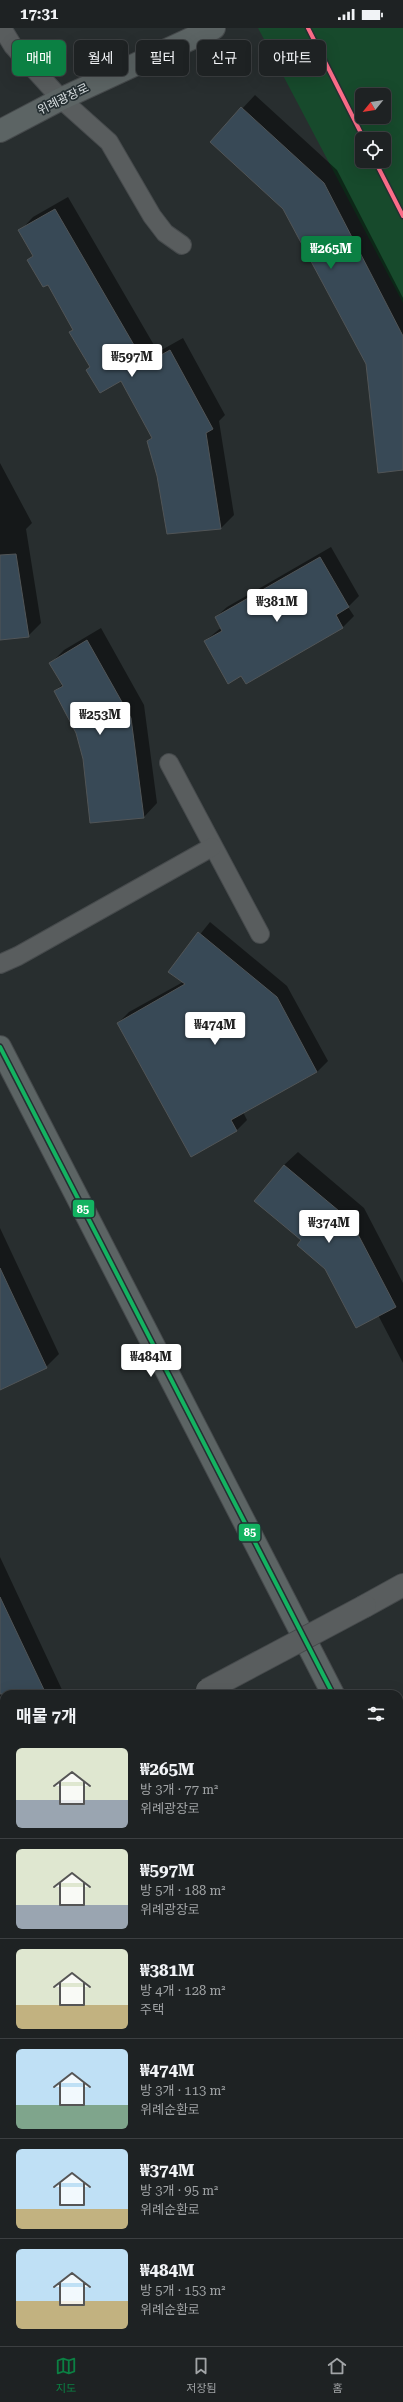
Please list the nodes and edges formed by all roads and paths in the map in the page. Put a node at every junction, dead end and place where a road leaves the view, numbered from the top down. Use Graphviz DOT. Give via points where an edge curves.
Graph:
graph roads {
  1 [pos="2,28"];
  2 [pos="214,28"];
  3 [pos="61,99"];
  4 [pos="0,131"];
  5 [pos="182,245"];
  6 [pos="169,763"];
  7 [pos="212,847"];
  8 [pos="260,934"];
  9 [pos="0,964"];
  10 [pos="0,1047"];
  11 [pos="403,1585"];
  12 [pos="207,1690"];
  13 [pos="331,1690"];
  1 -- 3 [label="lane" via="13,46"];
  2 -- 3 [label="street, 위례광장로"];
  3 -- 4 [label="street, 위례광장로"];
  3 -- 5 [label="lane" via="109,142 152,216 165,233"];
  6 -- 7 [label="lane"];
  7 -- 8 [label="lane"];
  7 -- 9 [label="lane"];
  10 -- 13 [label="street"];
  11 -- 12 [label="street, bridge"];
}
